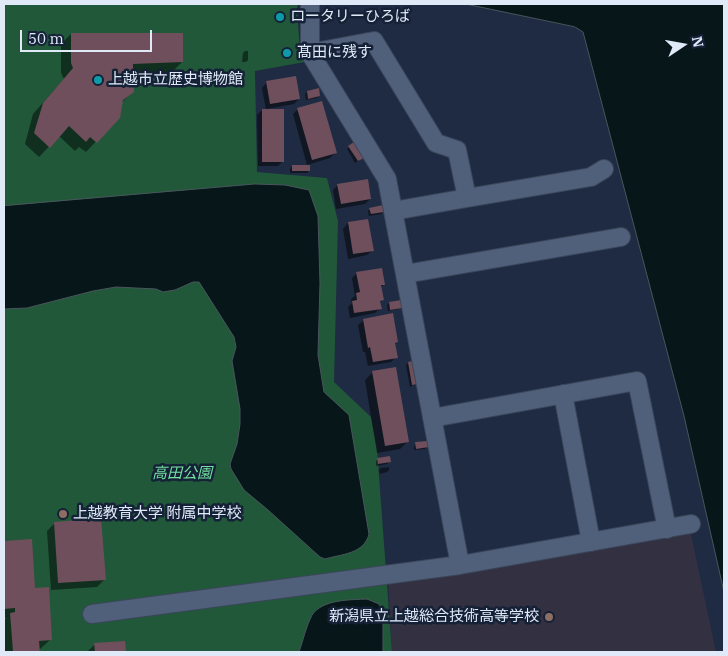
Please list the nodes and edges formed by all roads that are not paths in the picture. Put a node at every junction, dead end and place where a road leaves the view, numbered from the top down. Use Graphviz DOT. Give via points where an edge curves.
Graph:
graph roads {
  1 [pos="310,4"];
  2 [pos="310,53"];
  3 [pos="604,169"];
  4 [pos="467,198"];
  5 [pos="393,211"];
  6 [pos="620,236"];
  7 [pos="405,274"];
  8 [pos="563,394"];
  9 [pos="432,418"];
  10 [pos="691,524"];
  11 [pos="667,529"];
  12 [pos="591,542"];
  13 [pos="460,564"];
  14 [pos="92,614"];
  1 -- 2 [label="street"];
  2 -- 4 [label="street" via="374,41 436,143 457,150"];
  2 -- 5 [label="street" via="387,179"];
  3 -- 4 [label="street" via="591,177"];
  4 -- 5 [label="street"];
  5 -- 7 [label="street"];
  6 -- 7 [label="street"];
  7 -- 9 [label="street"];
  8 -- 9 [label="street"];
  8 -- 11 [label="street" via="637,381"];
  8 -- 12 [label="street"];
  9 -- 13 [label="street"];
  10 -- 11 [label="street"];
  11 -- 12 [label="street"];
  12 -- 13 [label="street"];
  13 -- 14 [label="street"];
}
